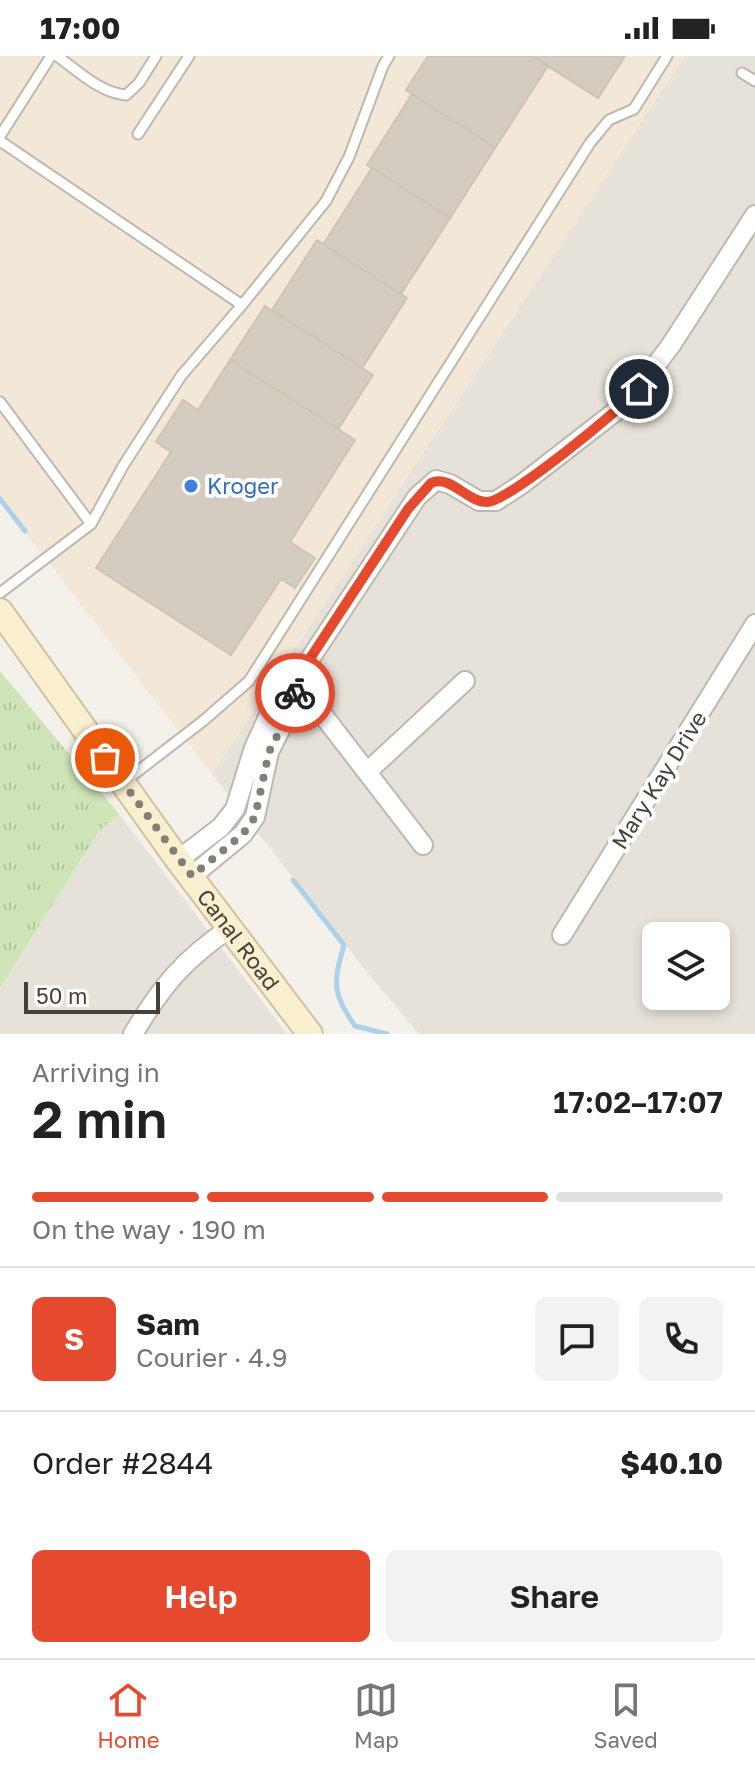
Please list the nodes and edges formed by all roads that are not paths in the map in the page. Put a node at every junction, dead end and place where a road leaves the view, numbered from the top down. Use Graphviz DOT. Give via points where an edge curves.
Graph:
graph roads {
  1 [pos="54,56"];
  2 [pos="156,56"];
  3 [pos="189,56"];
  4 [pos="389,56"];
  5 [pos="667,56"];
  6 [pos="742,73"];
  7 [pos="755,81"];
  8 [pos="4,123"];
  9 [pos="138,134"];
  10 [pos="0,139"];
  11 [pos="755,215"];
  12 [pos="242,305"];
  13 [pos="0,402"];
  14 [pos="91,524"];
  15 [pos="0,593"];
  16 [pos="0,611"];
  17 [pos="755,624"];
  18 [pos="296,680"];
  19 [pos="465,681"];
  20 [pos="367,772"];
  21 [pos="122,783"];
  22 [pos="423,845"];
  23 [pos="185,868"];
  24 [pos="230,928"];
  25 [pos="562,935"];
  26 [pos="133,1034"];
  27 [pos="310,1034"];
  1 -- 2 [label="lane" via="100,86 126,95"];
  1 -- 8 [label="lane"];
  3 -- 9 [label="lane"];
  4 -- 12 [label="lane" via="326,201"];
  5 -- 21 [label="lane" via="634,109 609,120 590,143 249,681"];
  6 -- 7 [label="lane"];
  8 -- 10 [label="lane"];
  10 -- 12 [label="lane"];
  11 -- 18 [label="street" via="629,401 496,501 479,501 436,480 417,497"];
  12 -- 14 [label="lane" via="181,376"];
  13 -- 14 [label="lane"];
  14 -- 15 [label="lane"];
  16 -- 21 [label="street, Canal Road"];
  17 -- 25 [label="street, Mary Kay Drive"];
  18 -- 20 [label="street"];
  18 -- 23 [label="street" via="294,702 269,752 255,817 243,834"];
  19 -- 20 [label="street"];
  20 -- 22 [label="street"];
  21 -- 23 [label="street, Canal Road"];
  23 -- 24 [label="street, Canal Road"];
  24 -- 26 [label="street" via="182,964"];
  24 -- 27 [label="street, Canal Road"];
}
